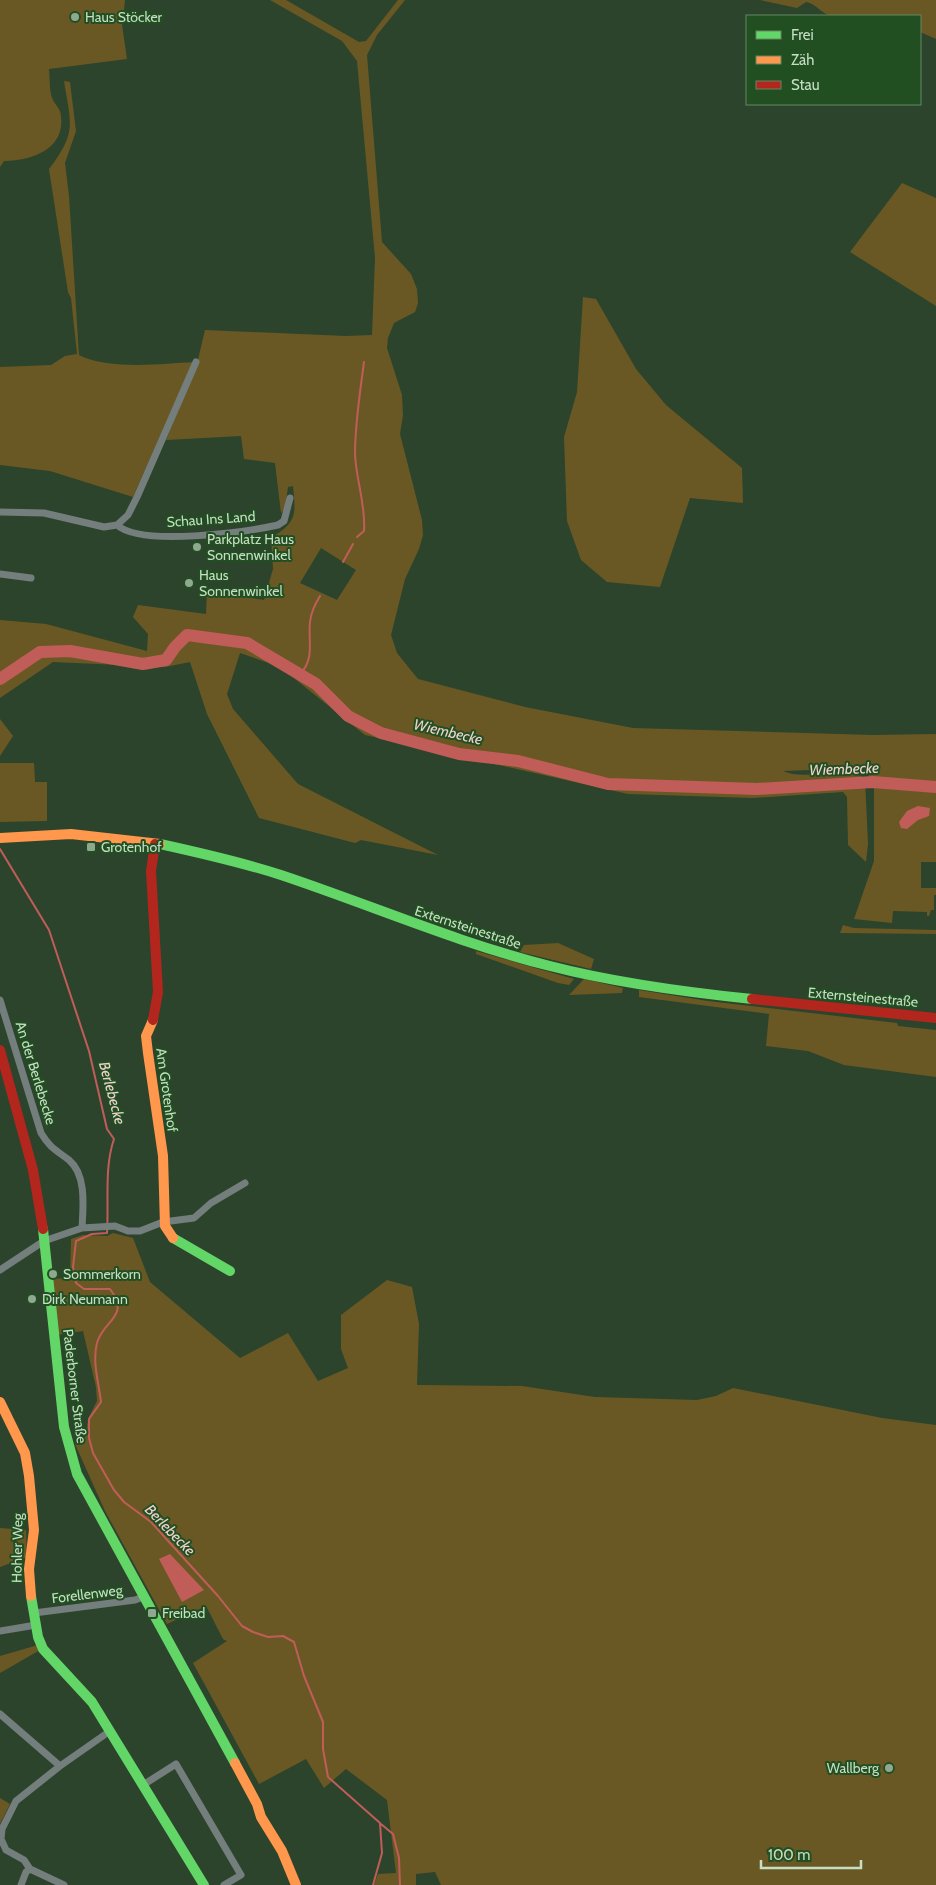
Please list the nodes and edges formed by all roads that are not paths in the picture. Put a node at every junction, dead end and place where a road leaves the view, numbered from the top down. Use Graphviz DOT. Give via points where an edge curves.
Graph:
graph roads {
  1 [pos="196,362"];
  2 [pos="290,498"];
  3 [pos="0,512"];
  4 [pos="117,525"];
  5 [pos="0,574"];
  6 [pos="31,578"];
  7 [pos="3,838"];
  8 [pos="155,844"];
  9 [pos="0,1000"];
  10 [pos="936,1018"];
  11 [pos="0,1050"];
  12 [pos="245,1182"];
  13 [pos="163,1222"];
  14 [pos="82,1228"];
  15 [pos="44,1241"];
  16 [pos="0,1270"];
  17 [pos="230,1271"];
  18 [pos="0,1402"];
  19 [pos="143,1597"];
  20 [pos="34,1613"];
  21 [pos="36,1624"];
  22 [pos="0,1631"];
  23 [pos="0,1714"];
  24 [pos="110,1731"];
  25 [pos="60,1766"];
  26 [pos="143,1785"];
  27 [pos="30,1868"];
  28 [pos="21,1885"];
  29 [pos="64,1885"];
  30 [pos="204,1885"];
  31 [pos="224,1885"];
  32 [pos="296,1885"];
  1 -- 4 [label="street" via="137,497 128,515"];
  2 -- 4 [label="street, Schau Ins Land" via="284,521 256,529 173,536 133,534"];
  3 -- 4 [label="street, Schau Ins Land" via="44,513 104,527"];
  5 -- 6 [label="street"];
  7 -- 8 [label="main road, Externsteinestraße" via="66,835"];
  8 -- 10 [label="main road, Externsteinestraße" via="253,867 468,942 585,975 729,998"];
  8 -- 13 [label="main road, Am Grotenhof" via="151,871 158,992 155,1016 146,1036 164,1170 166,1213"];
  9 -- 14 [label="street, An der Berlebecke" via="41,1133 50,1148 68,1160 76,1172 84,1197"];
  11 -- 15 [label="main road, Paderborner Straße" via="34,1177"];
  12 -- 13 [label="street" via="194,1218"];
  13 -- 14 [label="street" via="140,1231 115,1226"];
  13 -- 17 [label="main road" via="169,1234 183,1245"];
  14 -- 15 [label="street"];
  15 -- 16 [label="street"];
  15 -- 19 [label="main road, Paderborner Straße" via="68,1448 76,1474"];
  18 -- 20 [label="main road, Hohler Weg" via="20,1440 29,1476 34,1538 29,1569"];
  19 -- 20 [label="street, Forellenweg"];
  19 -- 32 [label="main road, Paderborner Straße" via="257,1804 261,1817 276,1839"];
  20 -- 21 [label="main road, Hohler Weg"];
  21 -- 22 [label="street"];
  21 -- 24 [label="main road, Hohler Weg" via="43,1650 85,1693"];
  23 -- 25 [label="street"];
  24 -- 25 [label="street"];
  24 -- 26 [label="main road, Hohler Weg"];
  25 -- 27 [label="street" via="16,1802 2,1829 6,1850 24,1860"];
  26 -- 30 [label="main road, Hohler Weg"];
  26 -- 31 [label="street" via="176,1764 241,1875"];
  27 -- 28 [label="street"];
  27 -- 29 [label="street"];
}
